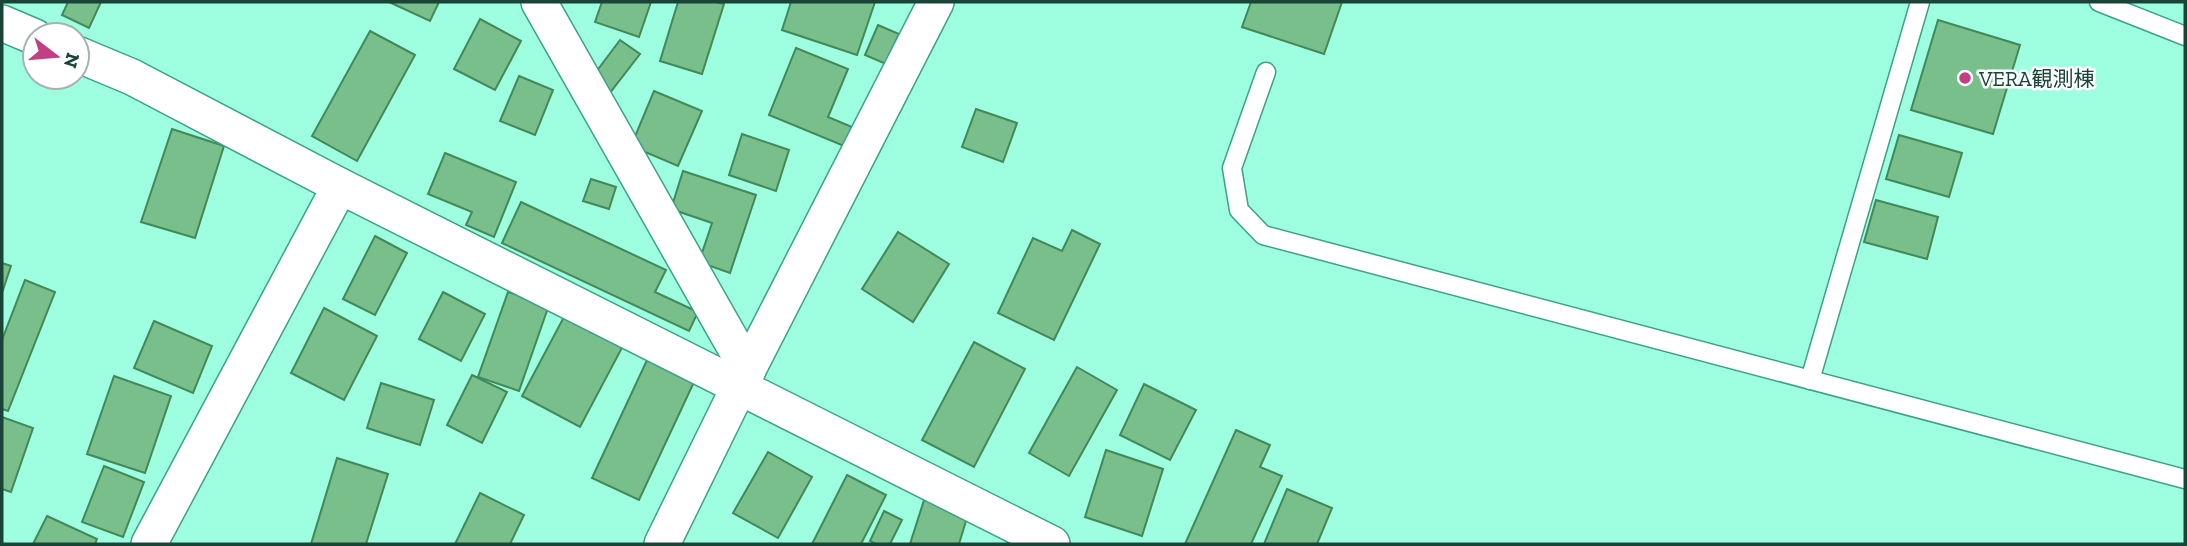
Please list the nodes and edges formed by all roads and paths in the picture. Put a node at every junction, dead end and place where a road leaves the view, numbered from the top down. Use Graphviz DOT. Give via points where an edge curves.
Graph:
graph roads {
  1 [pos="539,2"];
  2 [pos="936,2"];
  3 [pos="1920,2"];
  4 [pos="2099,2"];
  5 [pos="2,23"];
  6 [pos="21,31"];
  7 [pos="2185,36"];
  8 [pos="91,60"];
  9 [pos="1266,72"];
  10 [pos="340,186"];
  11 [pos="743,378"];
  12 [pos="1810,380"];
  13 [pos="2185,479"];
  14 [pos="149,544"];
  15 [pos="662,544"];
  16 [pos="1052,544"];
  1 -- 11 [label="street"];
  2 -- 11 [label="street"];
  3 -- 12 [label="lane"];
  4 -- 7 [label="lane"];
  5 -- 6 [label="street"];
  8 -- 10 [label="street"];
  9 -- 12 [label="lane" via="1232,168 1238,210 1263,235"];
  10 -- 11 [label="street"];
  10 -- 14 [label="street"];
  11 -- 15 [label="street"];
  11 -- 16 [label="street"];
  12 -- 13 [label="lane"];
}
